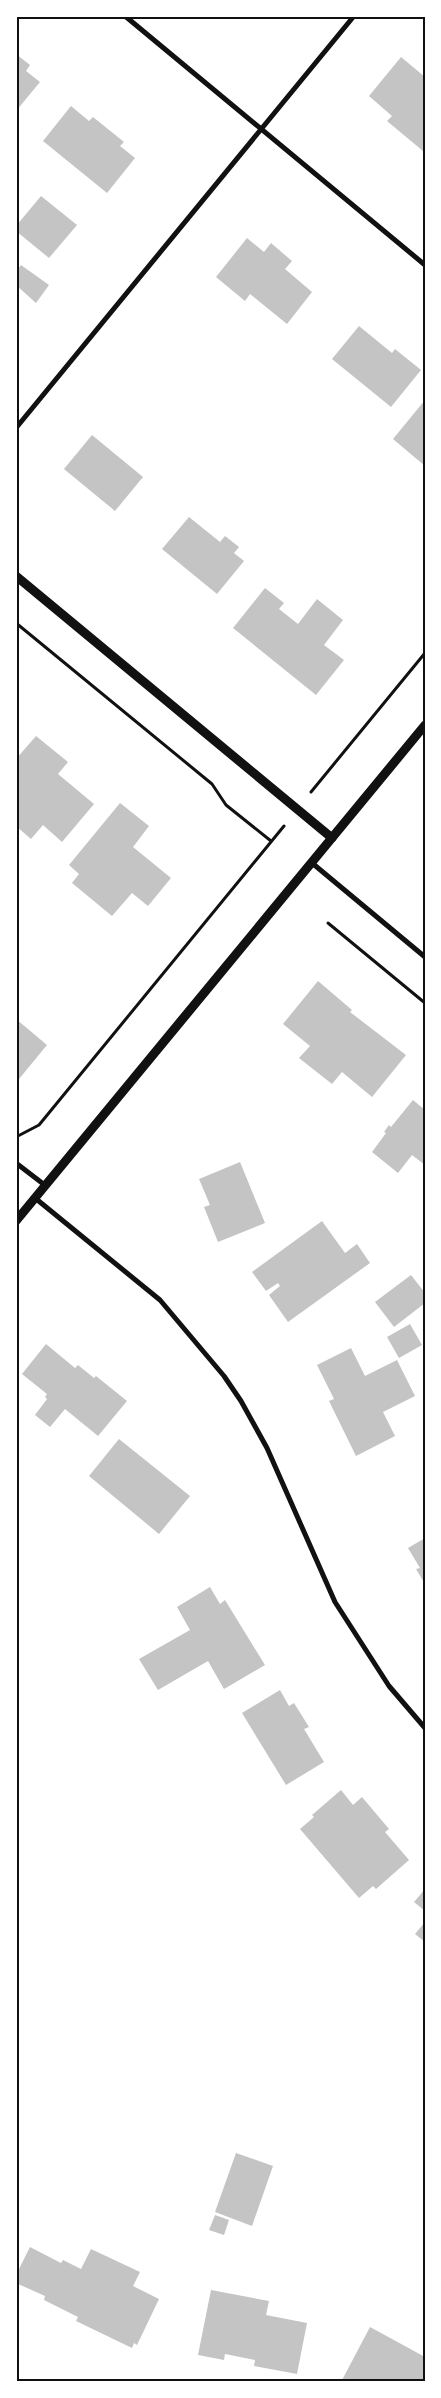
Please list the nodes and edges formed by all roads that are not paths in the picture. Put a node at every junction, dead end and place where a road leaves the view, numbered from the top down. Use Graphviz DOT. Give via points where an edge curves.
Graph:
graph roads {
  1 [pos="125,16"];
  2 [pos="354,16"];
  3 [pos="262,129"];
  4 [pos="425,265"];
  5 [pos="16,428"];
  6 [pos="16,576"];
  7 [pos="425,725"];
  8 [pos="332,838"];
  9 [pos="312,863"];
  10 [pos="425,957"];
  11 [pos="16,1162"];
  12 [pos="46,1186"];
  13 [pos="35,1198"];
  14 [pos="16,1221"];
  15 [pos="425,1728"];
  1 -- 3 [label="street"];
  2 -- 3 [label="street"];
  3 -- 4 [label="street"];
  3 -- 5 [label="street"];
  6 -- 8 [label="street"];
  7 -- 8 [label="street"];
  8 -- 9 [label="street"];
  9 -- 10 [label="street"];
  9 -- 12 [label="street"];
  11 -- 12 [label="street"];
  12 -- 13 [label="street"];
  13 -- 14 [label="street"];
  13 -- 15 [label="street" via="160,1300 224,1376 267,1448 336,1602 389,1686"];
}
